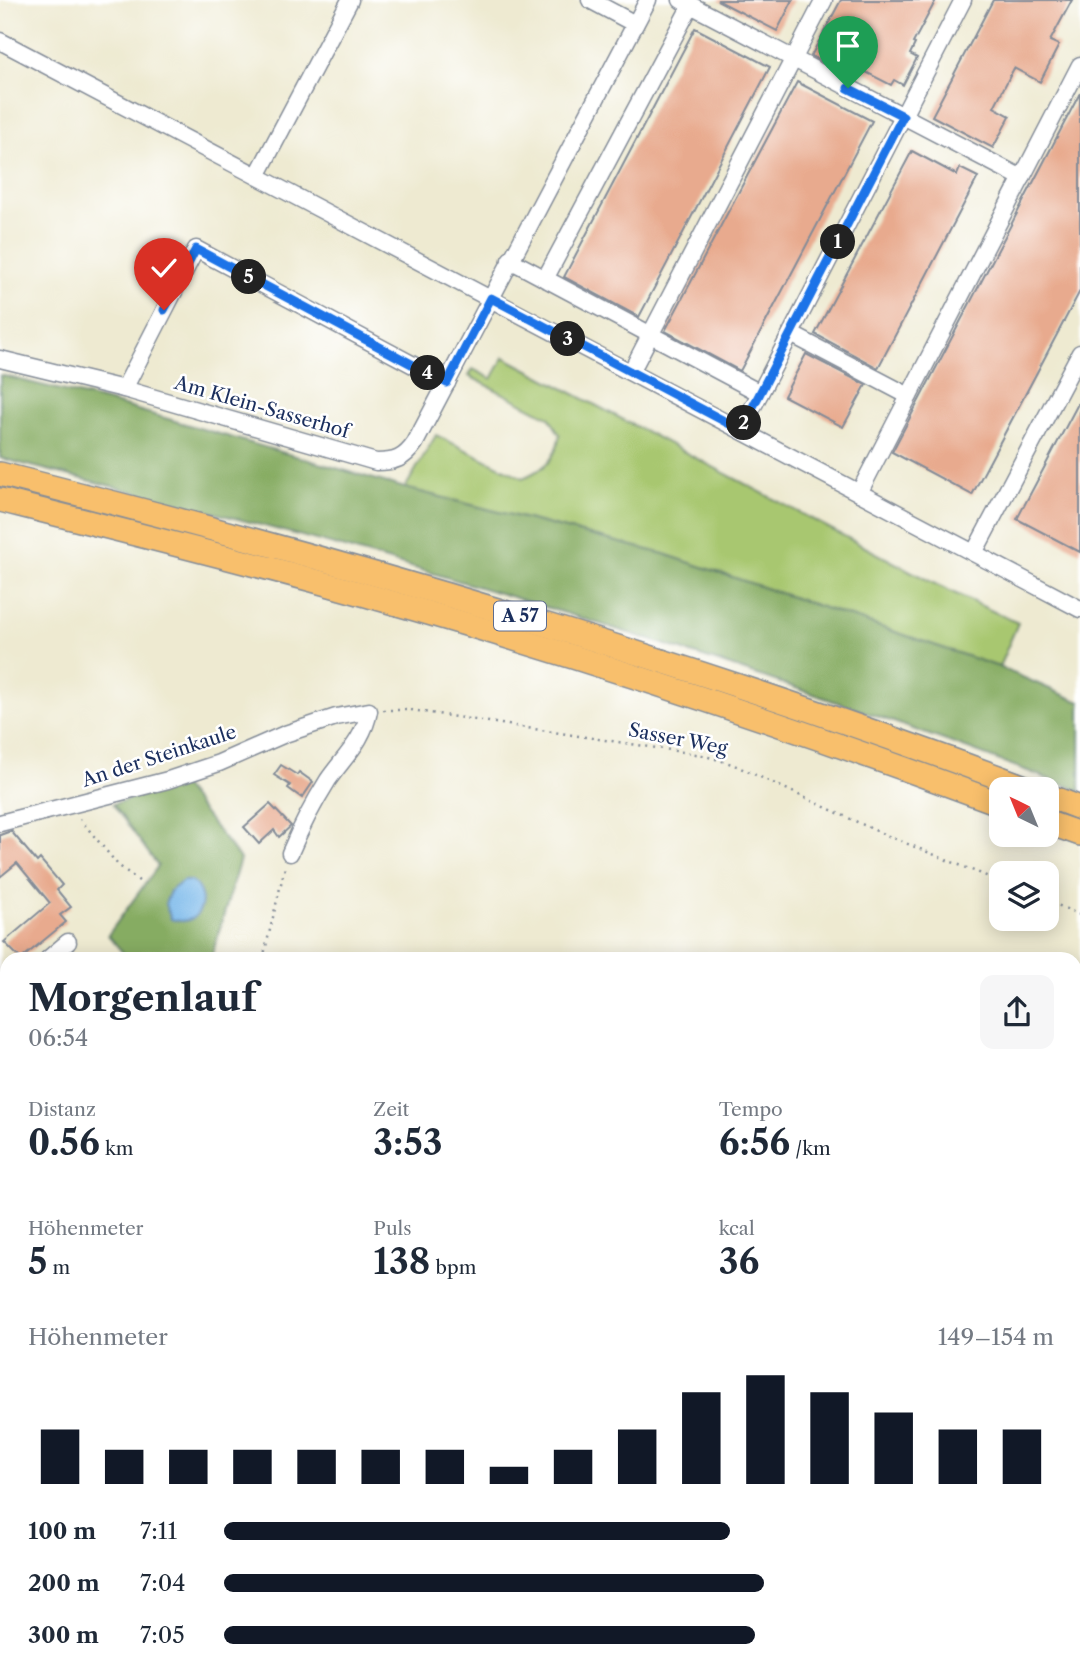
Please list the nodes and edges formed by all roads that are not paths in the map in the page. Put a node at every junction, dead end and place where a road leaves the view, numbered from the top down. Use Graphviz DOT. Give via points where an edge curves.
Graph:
graph roads {
  1 [pos="350,0"];
  2 [pos="590,0"];
  3 [pos="648,0"];
  4 [pos="824,0"];
  5 [pos="962,0"];
  6 [pos="686,3"];
  7 [pos="635,24"];
  8 [pos="0,41"];
  9 [pos="794,59"];
  10 [pos="1080,65"];
  11 [pos="903,116"];
  12 [pos="257,176"];
  13 [pos="1022,178"];
  14 [pos="510,260"];
  15 [pos="545,279"];
  16 [pos="491,298"];
  17 [pos="791,334"];
  18 [pos="650,335"];
  19 [pos="1080,353"];
  20 [pos="0,359"];
  21 [pos="631,372"];
  22 [pos="447,383"];
  23 [pos="124,388"];
  24 [pos="760,393"];
  25 [pos="909,396"];
  26 [pos="741,430"];
  27 [pos="0,474"];
  28 [pos="859,493"];
  29 [pos="0,500"];
  30 [pos="974,553"];
  31 [pos="1080,609"];
  32 [pos="998,777"];
  33 [pos="989,800"];
  34 [pos="1059,800"];
  35 [pos="1080,808"];
  36 [pos="0,823"];
  37 [pos="1059,826"];
  38 [pos="1080,834"];
  39 [pos="290,853"];
  40 [pos="68,942"];
  41 [pos="56,952"];
  1 -- 12 [label="street"];
  2 -- 7 [label="street"];
  3 -- 7 [label="street, Am Klein-Sasserhof"];
  4 -- 9 [label="street"];
  5 -- 11 [label="street"];
  6 -- 9 [label="street"];
  6 -- 15 [label="street"];
  7 -- 14 [label="street, Am Klein-Sasserhof"];
  8 -- 12 [label="street"];
  9 -- 11 [label="street"];
  9 -- 18 [label="street"];
  10 -- 13 [label="street"];
  11 -- 13 [label="street"];
  11 -- 17 [label="street"];
  12 -- 16 [label="street"];
  13 -- 25 [label="street"];
  14 -- 15 [label="street"];
  14 -- 16 [label="street, Am Klein-Sasserhof"];
  15 -- 18 [label="street"];
  16 -- 21 [label="street"];
  16 -- 22 [label="street, Am Klein-Sasserhof"];
  17 -- 24 [label="street"];
  17 -- 25 [label="street"];
  18 -- 21 [label="street"];
  18 -- 24 [label="street"];
  19 -- 30 [label="street"];
  20 -- 23 [label="street, Am Klein-Sasserhof"];
  21 -- 26 [label="street"];
  22 -- 23 [label="street, Am Klein-Sasserhof" via="409,453 393,462 376,462"];
  22 -- 23 [label="street" via="196,249"];
  24 -- 26 [label="street"];
  25 -- 28 [label="street"];
  26 -- 28 [label="street"];
  27 -- 32 [label="highway, A 57" via="470,601 686,668"];
  28 -- 30 [label="street"];
  29 -- 33 [label="highway, A 57" via="457,622 674,690"];
  30 -- 31 [label="street"];
  34 -- 35 [label="highway"];
  36 -- 39 [label="street, An der Steinkaule" via="167,780 323,721 369,711 366,730 305,817"];
  37 -- 38 [label="highway"];
  40 -- 41 [label="street"];
}
